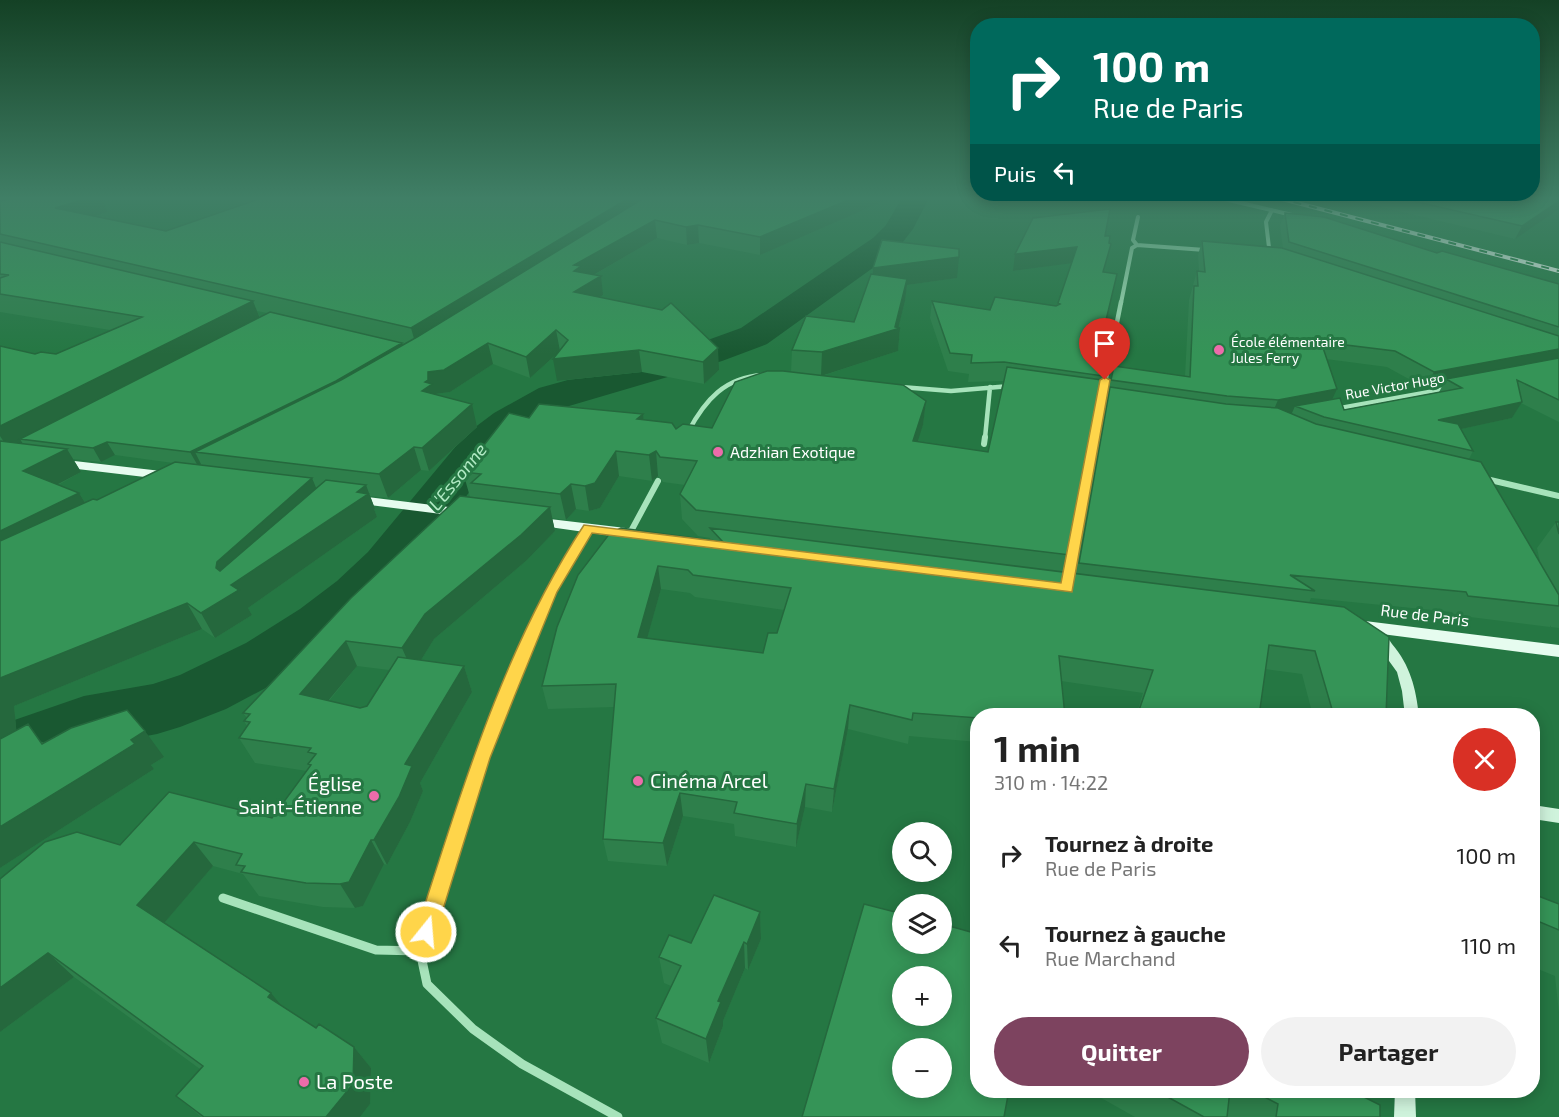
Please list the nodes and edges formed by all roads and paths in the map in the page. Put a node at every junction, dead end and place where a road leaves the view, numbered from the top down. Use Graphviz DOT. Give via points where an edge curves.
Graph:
graph roads {
  1 [pos="1132,250"];
  2 [pos="1205,250"];
  3 [pos="1269,250"];
  4 [pos="1215,251"];
  5 [pos="1259,256"];
  6 [pos="1270,257"];
  7 [pos="1277,258"];
  8 [pos="771,375"];
  9 [pos="1012,386"];
  10 [pos="891,387"];
  11 [pos="990,387"];
  12 [pos="1455,387"];
  13 [pos="1081,397"];
  14 [pos="1101,400"];
  15 [pos="1118,403"];
  16 [pos="1328,410"];
  17 [pos="684,439"];
  18 [pos="984,444"];
  19 [pos="43,461"];
  20 [pos="1481,477"];
  21 [pos="184,478"];
  22 [pos="658,481"];
  23 [pos="1559,496"];
  24 [pos="335,497"];
  25 [pos="480,515"];
  26 [pos="521,520"];
  27 [pos="588,528"];
  28 [pos="630,533"];
  29 [pos="652,536"];
  30 [pos="1067,588"];
  31 [pos="1341,624"];
  32 [pos="1371,628"];
  33 [pos="1559,651"];
  34 [pos="1412,708"];
  35 [pos="1540,813"];
  36 [pos="1559,816"];
  37 [pos="223,898"];
  38 [pos="420,951"];
  39 [pos="1405,1098"];
  40 [pos="618,1117"];
  41 [pos="1405,1117"];
  1 -- 14 [label="street"];
  2 -- 4 [label="street"];
  3 -- 6 [label="street"];
  5 -- 6 [label="street"];
  6 -- 7 [label="street"];
  8 -- 17 [label="street" via="739,377 724,385 698,411"];
  9 -- 11 [label="street"];
  10 -- 11 [label="street" via="951,391"];
  11 -- 18 [label="street"];
  12 -- 16 [label="street, Rue Victor Hugo"];
  13 -- 14 [label="street"];
  14 -- 15 [label="street"];
  14 -- 30 [label="street"];
  19 -- 21 [label="main road"];
  20 -- 23 [label="street"];
  22 -- 28 [label="street"];
  24 -- 25 [label="main road"];
  26 -- 27 [label="main road"];
  27 -- 28 [label="main road"];
  27 -- 38 [label="street" via="550,592 482,758"];
  28 -- 29 [label="main road"];
  31 -- 32 [label="main road, Rue de Paris"];
  32 -- 33 [label="main road, Rue de Paris"];
  32 -- 34 [label="main road" via="1404,670 1410,683"];
  35 -- 36 [label="main road"];
  37 -- 38 [label="street" via="376,950"];
  38 -- 40 [label="street" via="427,984 473,1029 522,1064"];
  39 -- 41 [label="main road"];
}
